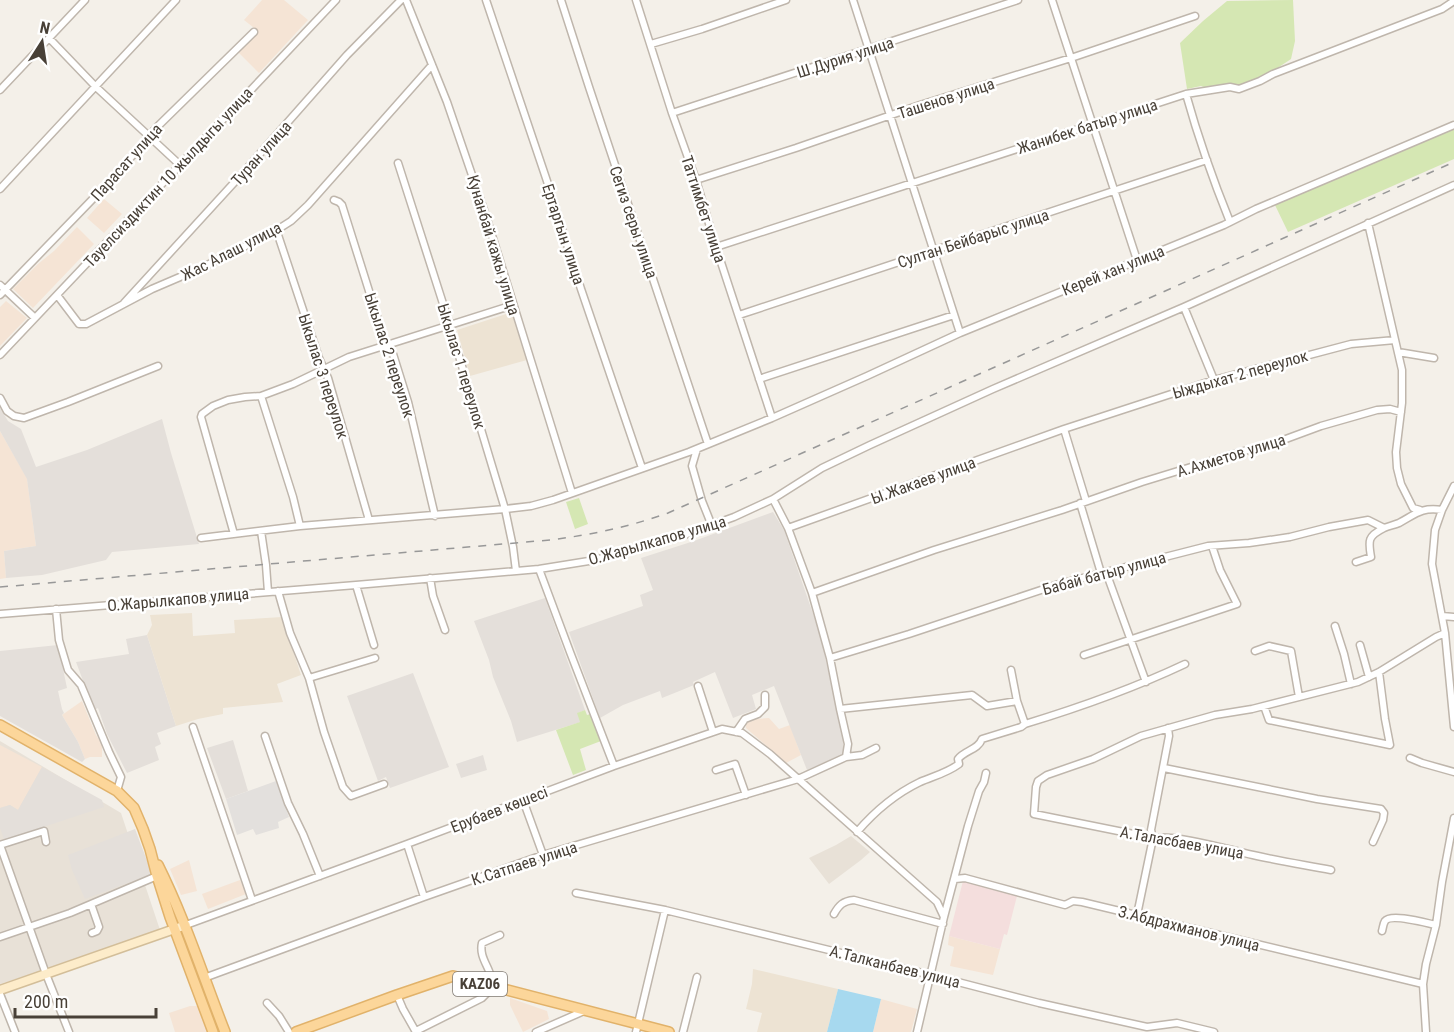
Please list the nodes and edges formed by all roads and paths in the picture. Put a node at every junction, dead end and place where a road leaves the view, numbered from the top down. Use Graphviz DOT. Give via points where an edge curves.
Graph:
graph roads {
  1 [pos="85,0"];
  2 [pos="176,0"];
  3 [pos="336,0"];
  4 [pos="401,0"];
  5 [pos="406,0"];
  6 [pos="486,0"];
  7 [pos="561,0"];
  8 [pos="636,0"];
  9 [pos="786,0"];
  10 [pos="853,0"];
  11 [pos="1018,0"];
  12 [pos="1052,0"];
  13 [pos="1454,1"];
  14 [pos="1195,16"];
  15 [pos="254,32"];
  16 [pos="49,38"];
  17 [pos="651,44"];
  18 [pos="869,48"];
  19 [pos="1071,58"];
  20 [pos="432,65"];
  21 [pos="96,87"];
  22 [pos="0,90"];
  23 [pos="1186,94"];
  24 [pos="672,113"];
  25 [pos="891,116"];
  26 [pos="1092,124"];
  27 [pos="1454,125"];
  28 [pos="150,136"];
  29 [pos="1207,160"];
  30 [pos="398,163"];
  31 [pos="180,165"];
  32 [pos="696,180"];
  33 [pos="912,182"];
  34 [pos="1454,184"];
  35 [pos="0,189"];
  36 [pos="1114,191"];
  37 [pos="334,200"];
  38 [pos="1230,222"];
  39 [pos="1368,223"];
  40 [pos="277,232"];
  41 [pos="716,246"];
  42 [pos="934,251"];
  43 [pos="1137,260"];
  44 [pos="2,290"];
  45 [pos="57,295"];
  46 [pos="513,305"];
  47 [pos="121,306"];
  48 [pos="1184,307"];
  49 [pos="739,315"];
  50 [pos="954,315"];
  51 [pos="35,318"];
  52 [pos="450,325"];
  53 [pos="960,333"];
  54 [pos="1395,340"];
  55 [pos="386,345"];
  56 [pos="1398,352"];
  57 [pos="0,355"];
  58 [pos="1434,358"];
  59 [pos="158,366"];
  60 [pos="324,368"];
  61 [pos="759,379"];
  62 [pos="1214,380"];
  63 [pos="261,396"];
  64 [pos="0,398"];
  65 [pos="1401,412"];
  66 [pos="772,418"];
  67 [pos="1088,422"];
  68 [pos="1064,429"];
  69 [pos="708,444"];
  70 [pos="697,449"];
  71 [pos="642,468"];
  72 [pos="1453,488"];
  73 [pos="572,493"];
  74 [pos="773,499"];
  75 [pos="1083,502"];
  76 [pos="505,509"];
  77 [pos="1420,510"];
  78 [pos="1442,510"];
  79 [pos="435,516"];
  80 [pos="369,520"];
  81 [pos="300,526"];
  82 [pos="712,526"];
  83 [pos="789,528"];
  84 [pos="1384,528"];
  85 [pos="261,531"];
  86 [pos="234,534"];
  87 [pos="201,538"];
  88 [pos="1212,546"];
  89 [pos="1356,562"];
  90 [pos="539,568"];
  91 [pos="516,571"];
  92 [pos="1104,572"];
  93 [pos="430,578"];
  94 [pos="356,585"];
  95 [pos="278,591"];
  96 [pos="268,592"];
  97 [pos="812,593"];
  98 [pos="56,609"];
  99 [pos="0,614"];
  100 [pos="1443,616"];
  101 [pos="1454,617"];
  102 [pos="1335,626"];
  103 [pos="445,630"];
  104 [pos="1445,633"];
  105 [pos="1132,639"];
  106 [pos="374,645"];
  107 [pos="1360,645"];
  108 [pos="1255,651"];
  109 [pos="1084,655"];
  110 [pos="375,658"];
  111 [pos="830,658"];
  112 [pos="1185,664"];
  113 [pos="1451,666"];
  114 [pos="1011,669"];
  115 [pos="1379,672"];
  116 [pos="1369,676"];
  117 [pos="309,678"];
  118 [pos="1146,682"];
  119 [pos="1351,684"];
  120 [pos="698,686"];
  121 [pos="765,695"];
  122 [pos="1299,697"];
  123 [pos="1017,701"];
  124 [pos="1453,704"];
  125 [pos="1264,706"];
  126 [pos="840,709"];
  127 [pos="1025,724"];
  128 [pos="0,725"];
  129 [pos="193,727"];
  130 [pos="1454,727"];
  131 [pos="1168,728"];
  132 [pos="713,732"];
  133 [pos="736,732"];
  134 [pos="265,736"];
  135 [pos="876,748"];
  136 [pos="846,757"];
  137 [pos="1410,758"];
  138 [pos="614,766"];
  139 [pos="1164,768"];
  140 [pos="716,771"];
  141 [pos="1454,772"];
  142 [pos="986,773"];
  143 [pos="798,779"];
  144 [pos="384,784"];
  145 [pos="117,792"];
  146 [pos="746,795"];
  147 [pos="523,800"];
  148 [pos="1454,823"];
  149 [pos="857,832"];
  150 [pos="1153,838"];
  151 [pos="46,842"];
  152 [pos="1373,842"];
  153 [pos="407,844"];
  154 [pos="150,849"];
  155 [pos="543,855"];
  156 [pos="2,859"];
  157 [pos="1331,870"];
  158 [pos="156,876"];
  159 [pos="320,876"];
  160 [pos="955,879"];
  161 [pos="576,892"];
  162 [pos="424,897"];
  163 [pos="252,900"];
  164 [pos="91,904"];
  165 [pos="665,910"];
  166 [pos="834,914"];
  167 [pos="1137,915"];
  168 [pos="944,921"];
  169 [pos="1436,924"];
  170 [pos="186,925"];
  171 [pos="30,927"];
  172 [pos="175,928"];
  173 [pos="1382,931"];
  174 [pos="92,933"];
  175 [pos="500,935"];
  176 [pos="0,937"];
  177 [pos="46,974"];
  178 [pos="931,975"];
  179 [pos="697,977"];
  180 [pos="204,978"];
  181 [pos="1423,984"];
  182 [pos="489,986"];
  183 [pos="0,992"];
  184 [pos="397,995"];
  185 [pos="267,1003"];
  186 [pos="584,1011"];
  187 [pos="637,1028"];
  188 [pos="1162,1028"];
  189 [pos="15,1032"];
  190 [pos="69,1032"];
  191 [pos="213,1032"];
  192 [pos="225,1032"];
  193 [pos="289,1032"];
  194 [pos="296,1032"];
  195 [pos="416,1032"];
  196 [pos="536,1032"];
  197 [pos="669,1032"];
  198 [pos="683,1032"];
  199 [pos="917,1032"];
  200 [pos="1214,1032"];
  201 [pos="1426,1032"];
  1 -- 16 [label="street"];
  2 -- 21 [label="street"];
  3 -- 31 [label="street, Тауелсиздиктин 10 жылдыгы улица"];
  4 -- 47 [label="street, Туран улица"];
  5 -- 20 [label="street, Кунанбай кажы улица"];
  6 -- 71 [label="street, Ертаргын улица"];
  7 -- 69 [label="street, Сегиз серы улица"];
  8 -- 17 [label="street, Таттимбет улица"];
  9 -- 17 [label="street"];
  10 -- 18 [label="street"];
  11 -- 18 [label="street, Ш.Дурия улица"];
  12 -- 19 [label="street"];
  13 -- 23 [label="street, Жанибек батыр улица" via="1239,89"];
  14 -- 19 [label="street, Ташенов улица"];
  15 -- 28 [label="street, Парасат улица"];
  16 -- 21 [label="street"];
  16 -- 22 [label="street"];
  17 -- 24 [label="street, Таттимбет улица"];
  18 -- 24 [label="street, Ш.Дурия улица"];
  18 -- 25 [label="street"];
  19 -- 25 [label="street, Ташенов улица"];
  19 -- 26 [label="street"];
  20 -- 40 [label="street, Жас Алаш улица" via="308,205"];
  20 -- 46 [label="street, Кунанбай кажы улица" via="465,152"];
  21 -- 28 [label="street"];
  21 -- 35 [label="street"];
  23 -- 26 [label="street, Жанибек батыр улица"];
  23 -- 29 [label="street"];
  24 -- 32 [label="street, Таттимбет улица"];
  25 -- 32 [label="street, Ташенов улица"];
  25 -- 33 [label="street"];
  26 -- 33 [label="street, Жанибек батыр улица"];
  26 -- 36 [label="street"];
  27 -- 38 [label="street, Керей хан улица"];
  28 -- 31 [label="street"];
  28 -- 44 [label="street, Парасат улица"];
  29 -- 36 [label="street, Султан Бейбарыс улица"];
  29 -- 38 [label="street"];
  30 -- 52 [label="street, Ыкылас 1 переулок"];
  31 -- 45 [label="street, Тауелсиздиктин 10 жылдыгы улица"];
  32 -- 41 [label="street, Таттимбет улица"];
  33 -- 41 [label="street, Жанибек батыр улица"];
  33 -- 42 [label="street"];
  34 -- 39 [label="street, О.Жарылкапов улица"];
  36 -- 42 [label="street, Султан Бейбарыс улица"];
  36 -- 43 [label="street"];
  37 -- 55 [label="street, Ыкылас 2 переулок" via="342,205"];
  38 -- 43 [label="street, Керей хан улица"];
  39 -- 48 [label="street, О.Жарылкапов улица"];
  39 -- 54 [label="street"];
  40 -- 47 [label="street, Жас Алаш улица"];
  40 -- 60 [label="street, Ыкылас 3 переулок"];
  41 -- 49 [label="street, Таттимбет улица"];
  42 -- 49 [label="street, Султан Бейбарыс улица"];
  42 -- 50 [label="street"];
  43 -- 53 [label="street, Керей хан улица"];
  44 -- 51 [label="street"];
  45 -- 47 [label="street, Жас Алаш улица" via="80,324"];
  45 -- 51 [label="street, Тауелсиздиктин 10 жылдыгы улица"];
  46 -- 52 [label="street"];
  46 -- 73 [label="street, Кунанбай кажы улица"];
  48 -- 62 [label="street"];
  48 -- 74 [label="street, О.Жарылкапов улица" via="822,468"];
  49 -- 61 [label="street, Таттимбет улица"];
  50 -- 53 [label="street"];
  50 -- 61 [label="street"];
  51 -- 57 [label="street, Тауелсиздиктин 10 жылдыгы улица"];
  52 -- 55 [label="street"];
  52 -- 76 [label="street, Ыкылас 1 переулок"];
  53 -- 66 [label="street, Керей хан улица"];
  54 -- 56 [label="street"];
  54 -- 62 [label="street, Ыждыхат 2 переулок" via="1351,344"];
  55 -- 60 [label="street"];
  55 -- 79 [label="street, Ыкылас 2 переулок" via="393,354 408,402"];
  56 -- 58 [label="street"];
  56 -- 65 [label="street" via="1402,370"];
  59 -- 64 [label="street" via="24,418 7,411"];
  60 -- 63 [label="street"];
  60 -- 80 [label="street, Ыкылас 3 переулок"];
  61 -- 66 [label="street, Таттимбет улица"];
  62 -- 67 [label="street, Ыждыхат 2 переулок"];
  63 -- 81 [label="street"];
  63 -- 86 [label="street" via="228,400 201,415"];
  65 -- 75 [label="street, А.Ахметов улица" via="1377,410 1355,416"];
  65 -- 77 [label="street" via="1397,468 1413,508"];
  66 -- 69 [label="street, Керей хан улица"];
  67 -- 68 [label="street, Ы.Жакаев улица"];
  68 -- 75 [label="street"];
  68 -- 83 [label="street, Ы.Жакаев улица"];
  69 -- 70 [label="street, Керей хан улица"];
  70 -- 71 [label="street, Керей хан улица"];
  70 -- 82 [label="street" via="693,466"];
  71 -- 73 [label="street, Керей хан улица"];
  72 -- 78 [label="street"];
  73 -- 76 [label="street, Керей хан улица" via="531,506"];
  74 -- 82 [label="street, О.Жарылкапов улица"];
  74 -- 83 [label="street"];
  75 -- 92 [label="street"];
  75 -- 97 [label="street, А.Ахметов улица"];
  76 -- 79 [label="street, Керей хан улица"];
  76 -- 91 [label="street, Ыкылас 1 переулок"];
  77 -- 78 [label="street"];
  77 -- 84 [label="street"];
  78 -- 100 [label="street" via="1435,530 1432,564"];
  79 -- 80 [label="street, Керей хан улица"];
  80 -- 81 [label="street, Керей хан улица"];
  81 -- 85 [label="street, Керей хан улица"];
  82 -- 90 [label="street, О.Жарылкапов улица" via="595,560"];
  83 -- 97 [label="street"];
  84 -- 88 [label="street, Бабай батыр улица" via="1368,520 1290,537"];
  84 -- 89 [label="street" via="1373,533 1371,557"];
  85 -- 86 [label="street, Керей хан улица"];
  85 -- 96 [label="street"];
  86 -- 87 [label="street, Керей хан улица"];
  88 -- 92 [label="street, Бабай батыр улица"];
  88 -- 105 [label="street" via="1237,604"];
  90 -- 91 [label="street, О.Жарылкапов улица"];
  90 -- 138 [label="street"];
  91 -- 93 [label="street, О.Жарылкапов улица"];
  92 -- 105 [label="street"];
  92 -- 111 [label="street, Бабай батыр улица"];
  93 -- 94 [label="street, О.Жарылкапов улица"];
  93 -- 103 [label="street"];
  94 -- 95 [label="street, О.Жарылкапов улица"];
  94 -- 106 [label="street"];
  95 -- 96 [label="street, О.Жарылкапов улица"];
  95 -- 117 [label="street"];
  96 -- 98 [label="street, О.Жарылкапов улица"];
  97 -- 111 [label="street"];
  98 -- 99 [label="street, О.Жарылкапов улица"];
  98 -- 145 [label="street" via="59,640 68,670 81,686 121,777"];
  100 -- 101 [label="street"];
  100 -- 104 [label="street"];
  102 -- 119 [label="street"];
  104 -- 113 [label="street"];
  104 -- 115 [label="street"];
  105 -- 109 [label="street"];
  105 -- 118 [label="street"];
  107 -- 116 [label="street"];
  108 -- 122 [label="street" via="1269,646 1291,651"];
  110 -- 117 [label="street"];
  111 -- 126 [label="street"];
  112 -- 118 [label="street"];
  113 -- 124 [label="street"];
  114 -- 123 [label="street"];
  115 -- 116 [label="street"];
  115 -- 125 [label="street" via="1390,745 1269,720"];
  116 -- 119 [label="street"];
  117 -- 144 [label="street" via="343,787 351,796"];
  118 -- 127 [label="street" via="1087,706"];
  119 -- 122 [label="street"];
  120 -- 132 [label="street"];
  121 -- 133 [label="street" via="765,707 745,719"];
  122 -- 125 [label="street"];
  123 -- 126 [label="street" via="987,706 972,695"];
  123 -- 127 [label="street"];
  124 -- 130 [label="street"];
  125 -- 131 [label="street"];
  126 -- 136 [label="street" via="848,744"];
  127 -- 149 [label="street" via="982,740 961,755 954,768 885,803"];
  128 -- 145 [label="main road"];
  129 -- 163 [label="street"];
  131 -- 139 [label="street"];
  131 -- 150 [label="street, А.Таласбаев улица" via="1141,735 1047,776 1036,787 1034,814"];
  132 -- 133 [label="street, Ерубаев көшесі"];
  132 -- 138 [label="street, Ерубаев көшесі"];
  133 -- 143 [label="street" via="770,754"];
  134 -- 159 [label="street" via="288,803"];
  135 -- 136 [label="street, К.Сатпаев улица"];
  136 -- 143 [label="street, К.Сатпаев улица"];
  137 -- 141 [label="street"];
  138 -- 147 [label="street, Ерубаев көшесі"];
  139 -- 150 [label="street" via="1151,830"];
  139 -- 152 [label="street" via="1380,809 1383,820"];
  140 -- 146 [label="street" via="735,764"];
  142 -- 160 [label="street"];
  143 -- 146 [label="street, К.Сатпаев улица"];
  143 -- 149 [label="street"];
  145 -- 154 [label="main road" via="134,808"];
  146 -- 155 [label="street, К.Сатпаев улица"];
  147 -- 153 [label="street, Ерубаев көшесі"];
  147 -- 155 [label="street"];
  148 -- 169 [label="street"];
  149 -- 168 [label="street" via="937,902"];
  150 -- 157 [label="street, А.Таласбаев улица" via="1197,842"];
  150 -- 167 [label="street"];
  151 -- 156 [label="street" via="44,831 0,845"];
  153 -- 159 [label="street, Ерубаев көшесі"];
  153 -- 162 [label="street"];
  154 -- 158 [label="main road"];
  154 -- 170 [label="main road"];
  155 -- 162 [label="street, К.Сатпаев улица"];
  156 -- 171 [label="street"];
  158 -- 164 [label="street"];
  158 -- 172 [label="main road"];
  159 -- 163 [label="street, Ерубаев көшесі"];
  160 -- 167 [label="street, З.Абдрахманов улица" via="965,878 1065,905 1082,902"];
  160 -- 168 [label="street"];
  161 -- 165 [label="street, А.Талканбаев улица"];
  162 -- 180 [label="street, К.Сатпаев улица"];
  163 -- 170 [label="street, Ерубаев көшесі"];
  164 -- 171 [label="street"];
  164 -- 174 [label="street" via="99,927"];
  165 -- 178 [label="street, А.Талканбаев улица"];
  165 -- 187 [label="street"];
  166 -- 168 [label="street" via="844,901 854,900"];
  167 -- 181 [label="street, З.Абдрахманов улица"];
  168 -- 178 [label="street"];
  169 -- 173 [label="street" via="1389,918"];
  169 -- 181 [label="street"];
  170 -- 172 [label="main road, Ерубаев көшесі"];
  170 -- 180 [label="main road"];
  171 -- 176 [label="street"];
  171 -- 177 [label="street"];
  172 -- 177 [label="main road, Ерубаев көшесі"];
  172 -- 191 [label="main road"];
  175 -- 182 [label="street" via="482,943 480,950 493,980"];
  177 -- 183 [label="main road, Ерубаев көшесі"];
  177 -- 190 [label="street"];
  178 -- 188 [label="street, А.Талканбаев улица" via="1039,1003"];
  178 -- 199 [label="street"];
  179 -- 198 [label="street"];
  180 -- 192 [label="main road"];
  181 -- 201 [label="street"];
  182 -- 184 [label="main road, KАZ06" via="453,976"];
  182 -- 186 [label="main road, KАZ06"];
  182 -- 195 [label="street" via="482,998"];
  183 -- 189 [label="street"];
  184 -- 194 [label="main road, KАZ06"];
  184 -- 195 [label="street"];
  185 -- 193 [label="street"];
  186 -- 187 [label="main road, KАZ06"];
  186 -- 196 [label="street"];
  187 -- 197 [label="main road, KАZ06"];
  188 -- 200 [label="street, А.Талканбаев улица" via="1177,1023"];
}
